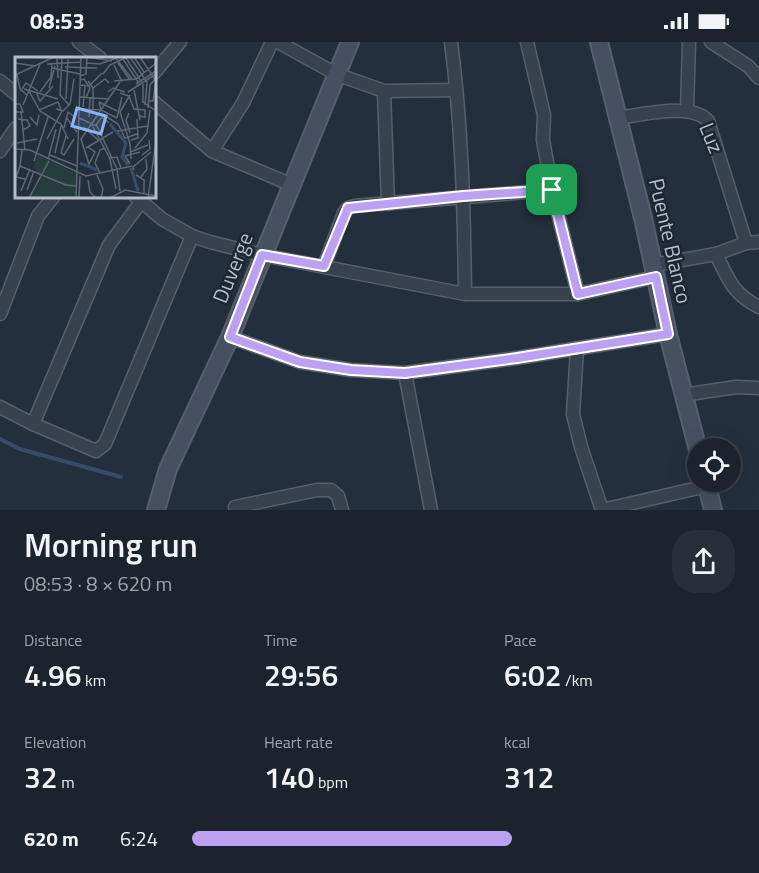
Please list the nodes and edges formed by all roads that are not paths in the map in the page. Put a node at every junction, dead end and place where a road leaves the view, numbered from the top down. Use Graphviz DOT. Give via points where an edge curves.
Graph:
graph roads {
  1 [pos="79,42"];
  2 [pos="180,42"];
  3 [pos="272,42"];
  4 [pos="279,42"];
  5 [pos="350,42"];
  6 [pos="451,42"];
  7 [pos="527,42"];
  8 [pos="599,42"];
  9 [pos="689,42"];
  10 [pos="711,42"];
  11 [pos="99,57"];
  12 [pos="156,71"];
  13 [pos="336,74"];
  14 [pos="759,78"];
  15 [pos="0,81"];
  16 [pos="456,90"];
  17 [pos="384,92"];
  18 [pos="15,93"];
  19 [pos="156,104"];
  20 [pos="687,110"];
  21 [pos="618,118"];
  22 [pos="15,129"];
  23 [pos="0,151"];
  24 [pos="212,151"];
  25 [pos="292,185"];
  26 [pos="552,190"];
  27 [pos="463,196"];
  28 [pos="52,198"];
  29 [pos="138,199"];
  30 [pos="388,204"];
  31 [pos="192,236"];
  32 [pos="759,242"];
  33 [pos="746,243"];
  34 [pos="716,254"];
  35 [pos="262,255"];
  36 [pos="324,266"];
  37 [pos="654,271"];
  38 [pos="465,294"];
  39 [pos="578,294"];
  40 [pos="759,307"];
  41 [pos="0,314"];
  42 [pos="668,334"];
  43 [pos="230,337"];
  44 [pos="577,349"];
  45 [pos="405,373"];
  46 [pos="759,388"];
  47 [pos="683,395"];
  48 [pos="0,407"];
  49 [pos="33,424"];
  50 [pos="695,438"];
  51 [pos="687,489"];
  52 [pos="708,492"];
  53 [pos="276,504"];
  54 [pos="235,507"];
  55 [pos="156,510"];
  56 [pos="342,510"];
  57 [pos="431,510"];
  58 [pos="602,510"];
  59 [pos="713,510"];
  1 -- 11 [label="street"];
  2 -- 12 [label="street"];
  3 -- 24 [label="street" via="243,104"];
  4 -- 13 [label="street"];
  5 -- 13 [label="street, Duverge"];
  6 -- 16 [label="street"];
  7 -- 26 [label="street" via="544,115 543,140"];
  8 -- 21 [label="street, Puente Blanco"];
  9 -- 20 [label="street"];
  10 -- 14 [label="street"];
  13 -- 17 [label="street"];
  13 -- 25 [label="street, Duverge"];
  15 -- 18 [label="street"];
  16 -- 17 [label="street"];
  16 -- 27 [label="street"];
  17 -- 30 [label="street"];
  19 -- 24 [label="street"];
  20 -- 21 [label="street, Luz"];
  20 -- 33 [label="street, Luz" via="708,121"];
  21 -- 37 [label="street, Puente Blanco"];
  22 -- 23 [label="street"];
  24 -- 25 [label="street"];
  25 -- 35 [label="street, Duverge"];
  26 -- 27 [label="street"];
  26 -- 39 [label="street"];
  27 -- 30 [label="street"];
  27 -- 38 [label="street"];
  28 -- 41 [label="street" via="38,216"];
  29 -- 31 [label="street"];
  29 -- 49 [label="street" via="109,245"];
  30 -- 36 [label="street" via="348,208"];
  31 -- 35 [label="street"];
  31 -- 49 [label="street" via="105,444 96,451"];
  32 -- 33 [label="street"];
  33 -- 34 [label="street"];
  34 -- 37 [label="street"];
  34 -- 40 [label="street" via="732,287"];
  35 -- 36 [label="street"];
  35 -- 43 [label="street, Duverge"];
  36 -- 38 [label="street"];
  37 -- 39 [label="street"];
  37 -- 42 [label="street, Puente Blanco"];
  38 -- 39 [label="street"];
  42 -- 44 [label="street"];
  42 -- 47 [label="street, Puente Blanco"];
  43 -- 45 [label="street" via="300,362"];
  43 -- 55 [label="street, Duverge" via="168,469"];
  44 -- 45 [label="street"];
  44 -- 58 [label="street" via="573,414"];
  45 -- 57 [label="street"];
  46 -- 47 [label="street" via="736,387"];
  47 -- 50 [label="street, Puente Blanco"];
  48 -- 49 [label="street"];
  51 -- 58 [label="street"];
  52 -- 59 [label="street"];
  53 -- 54 [label="street"];
  53 -- 56 [label="street" via="331,490 338,496"];
}
